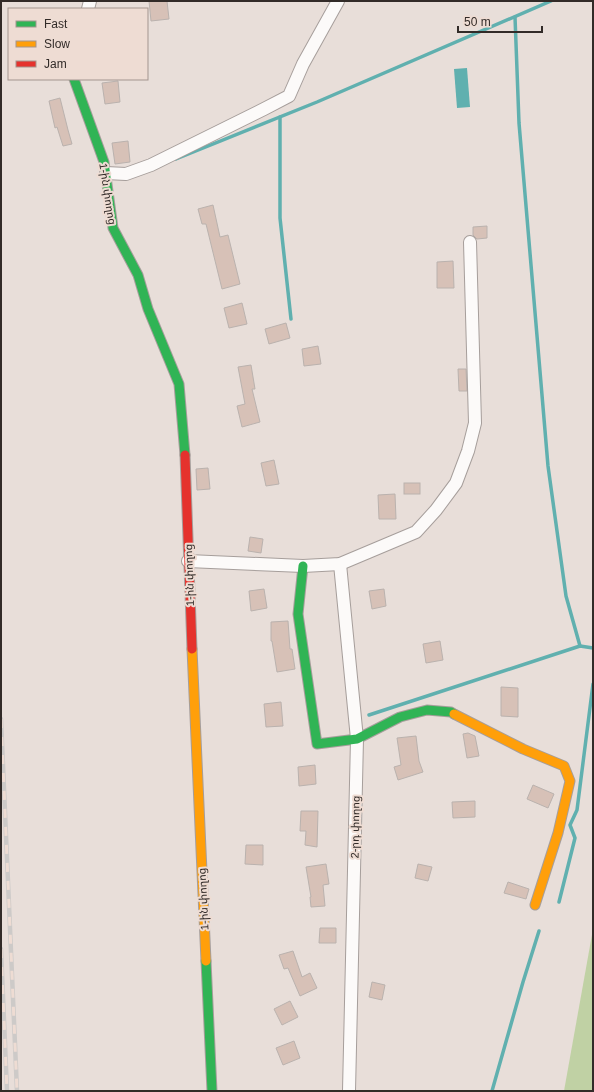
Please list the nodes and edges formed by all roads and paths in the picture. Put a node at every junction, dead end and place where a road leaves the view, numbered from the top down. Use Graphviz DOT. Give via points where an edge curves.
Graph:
graph roads {
  1 [pos="338,1"];
  2 [pos="74,80"];
  3 [pos="106,173"];
  4 [pos="470,242"];
  5 [pos="188,561"];
  6 [pos="340,564"];
  7 [pos="302,566"];
  8 [pos="357,739"];
  9 [pos="536,904"];
  10 [pos="212,1091"];
  11 [pos="349,1091"];
  1 -- 3 [label="street" via="288,96 151,165 126,174"];
  2 -- 3 [label="street, 1-ին փողոց"];
  3 -- 5 [label="street, 1-ին փողոց" via="113,228 138,274 148,309 179,384 185,447"];
  4 -- 6 [label="street" via="475,423 456,483 416,532"];
  5 -- 7 [label="street"];
  5 -- 10 [label="street, 1-ին փողոց"];
  6 -- 7 [label="street"];
  6 -- 8 [label="street, 2-րդ փողոց"];
  7 -- 8 [label="street" via="298,614 317,744"];
  8 -- 9 [label="street" via="400,716 427,710 451,712 517,746 564,766 570,781 558,833"];
  8 -- 11 [label="street, 2-րդ փողոց"];
}
